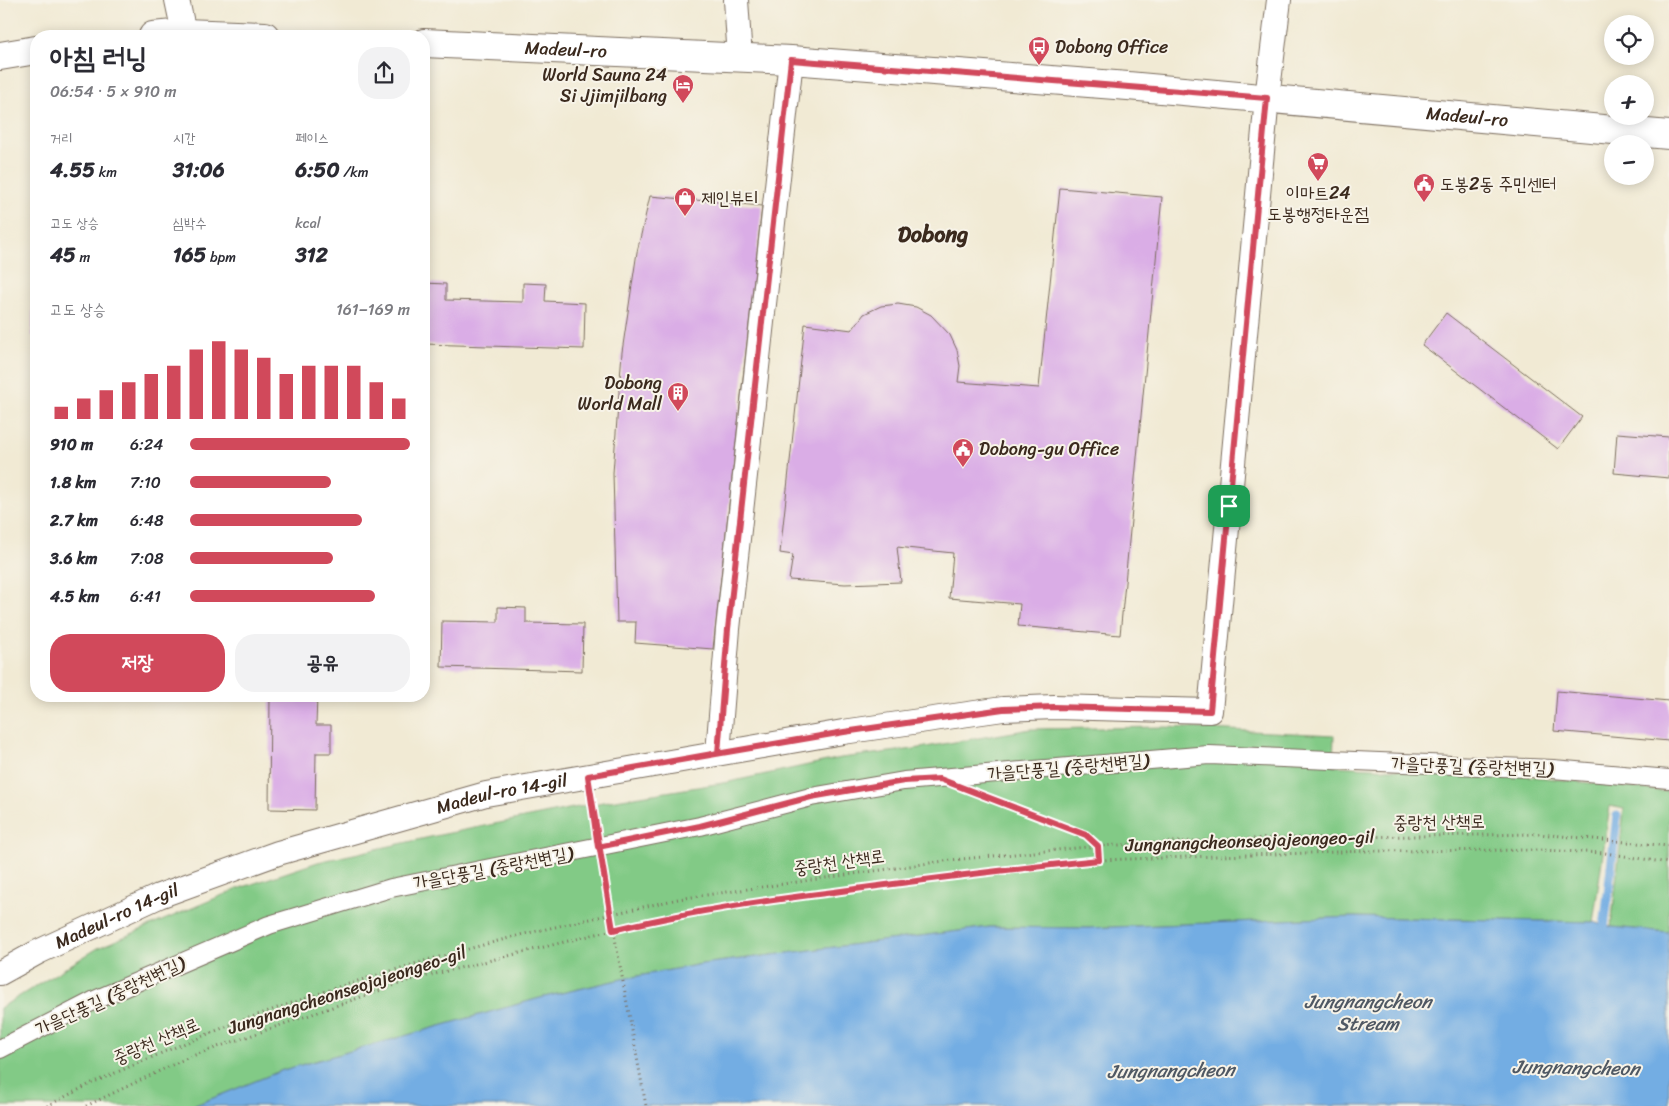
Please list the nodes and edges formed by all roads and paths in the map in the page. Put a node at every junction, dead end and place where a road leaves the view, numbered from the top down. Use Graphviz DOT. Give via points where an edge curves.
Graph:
graph roads {
  1 [pos="177,0"];
  2 [pos="188,0"];
  3 [pos="736,0"];
  4 [pos="1279,0"];
  5 [pos="183,30"];
  6 [pos="184,30"];
  7 [pos="430,43"];
  8 [pos="30,51"];
  9 [pos="0,56"];
  10 [pos="740,58"];
  11 [pos="791,60"];
  12 [pos="1267,98"];
  13 [pos="1669,135"];
  14 [pos="718,753"];
  15 [pos="588,776"];
  16 [pos="1669,779"];
  17 [pos="984,796"];
  18 [pos="1098,846"];
  19 [pos="1669,846"];
  20 [pos="598,847"];
  21 [pos="1099,860"];
  22 [pos="1669,863"];
  23 [pos="610,914"];
  24 [pos="613,930"];
  25 [pos="0,973"];
  26 [pos="0,1049"];
  27 [pos="48,1106"];
  28 [pos="86,1106"];
  29 [pos="646,1106"];
  1 -- 5 [label="street"];
  2 -- 6 [label="street"];
  3 -- 10 [label="street"];
  4 -- 12 [label="street"];
  7 -- 10 [label="street, Madeul-ro"];
  8 -- 9 [label="street"];
  10 -- 11 [label="street, Madeul-ro"];
  11 -- 12 [label="street, Madeul-ro"];
  11 -- 14 [label="street" via="729,620"];
  12 -- 13 [label="street, Madeul-ro"];
  12 -- 14 [label="street, Madeul-ro 14-gil" via="1210,711 1003,709"];
  14 -- 15 [label="street, Madeul-ro 14-gil"];
  15 -- 20 [label="path"];
  15 -- 25 [label="street, Madeul-ro 14-gil" via="486,794 278,853 158,896"];
  16 -- 20 [label="street, 가을단풍길 (중랑천변길)" via="1553,768 1209,755 904,781 811,797 700,826"];
  17 -- 18 [label="path" via="1086,835"];
  18 -- 19 [label="path, 중랑천 산책로" via="1233,839 1539,834"];
  18 -- 21 [label="path"];
  18 -- 23 [label="path, 중랑천 산책로" via="840,875 678,899"];
  20 -- 23 [label="path"];
  20 -- 26 [label="street, 가을단풍길 (중랑천변길)" via="391,888 269,925 95,1000"];
  21 -- 22 [label="path, Jungnangcheonseojajeongeo-gil" via="1368,851 1538,850 1605,853"];
  21 -- 24 [label="path, Jungnangcheonseojajeongeo-gil" via="815,894 677,914"];
  23 -- 24 [label="path"];
  23 -- 27 [label="path, 중랑천 산책로" via="431,959 341,986 178,1046"];
  24 -- 28 [label="path, Jungnangcheonseojajeongeo-gil" via="398,984 189,1057"];
  24 -- 29 [label="path"];
}
